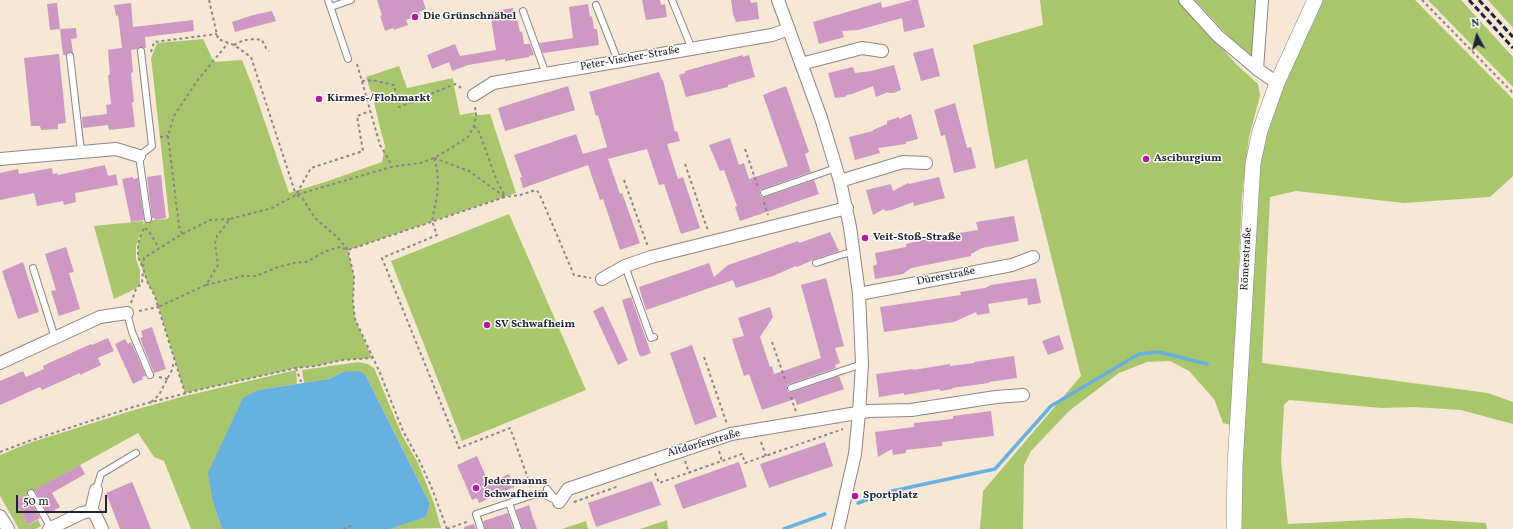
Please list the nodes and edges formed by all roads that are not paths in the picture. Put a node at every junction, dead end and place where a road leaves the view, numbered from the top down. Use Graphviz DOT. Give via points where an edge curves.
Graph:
graph roads {
  1 [pos="328,0"];
  2 [pos="351,0"];
  3 [pos="672,0"];
  4 [pos="778,0"];
  5 [pos="1185,0"];
  6 [pos="1262,0"];
  7 [pos="1315,0"];
  8 [pos="596,5"];
  9 [pos="331,7"];
  10 [pos="523,11"];
  11 [pos="789,29"];
  12 [pos="692,49"];
  13 [pos="882,50"];
  14 [pos="142,55"];
  15 [pos="70,56"];
  16 [pos="348,59"];
  17 [pos="618,61"];
  18 [pos="801,64"];
  19 [pos="1257,69"];
  20 [pos="546,74"];
  21 [pos="1277,83"];
  22 [pos="474,95"];
  23 [pos="81,151"];
  24 [pos="139,156"];
  25 [pos="0,159"];
  26 [pos="926,163"];
  27 [pos="836,168"];
  28 [pos="840,181"];
  29 [pos="764,194"];
  30 [pos="846,208"];
  31 [pos="148,219"];
  32 [pos="853,252"];
  33 [pos="1033,257"];
  34 [pos="816,263"];
  35 [pos="625,266"];
  36 [pos="33,268"];
  37 [pos="602,279"];
  38 [pos="859,294"];
  39 [pos="127,313"];
  40 [pos="654,337"];
  41 [pos="55,338"];
  42 [pos="0,363"];
  43 [pos="862,364"];
  44 [pos="150,376"];
  45 [pos="791,388"];
  46 [pos="1023,395"];
  47 [pos="859,413"];
  48 [pos="136,453"];
  49 [pos="547,489"];
  50 [pos="96,490"];
  51 [pos="31,493"];
  52 [pos="559,502"];
  53 [pos="509,503"];
  54 [pos="91,512"];
  55 [pos="0,516"];
  56 [pos="8,529"];
  57 [pos="50,529"];
  58 [pos="102,529"];
  59 [pos="481,529"];
  60 [pos="518,529"];
  61 [pos="838,529"];
  62 [pos="1234,529"];
  1 -- 9 [label="lane"];
  2 -- 9 [label="lane"];
  3 -- 12 [label="lane"];
  4 -- 11 [label="street"];
  5 -- 19 [label="street" via="1218,36"];
  6 -- 19 [label="street"];
  7 -- 21 [label="street, Römerstraße"];
  8 -- 17 [label="lane"];
  9 -- 16 [label="lane"];
  10 -- 20 [label="lane"];
  11 -- 12 [label="street, Peter-Vischer-Straße" via="772,35"];
  11 -- 18 [label="street"];
  12 -- 17 [label="street, Peter-Vischer-Straße"];
  13 -- 18 [label="street" via="862,48"];
  14 -- 24 [label="lane" via="152,146"];
  15 -- 23 [label="lane"];
  17 -- 20 [label="street, Peter-Vischer-Straße"];
  18 -- 27 [label="street"];
  19 -- 21 [label="street"];
  20 -- 22 [label="street, Peter-Vischer-Straße" via="493,83"];
  21 -- 62 [label="street, Römerstraße" via="1260,131 1253,162 1235,466"];
  23 -- 24 [label="street" via="116,149"];
  23 -- 25 [label="street"];
  24 -- 31 [label="lane"];
  26 -- 28 [label="street" via="903,162"];
  27 -- 28 [label="street"];
  27 -- 29 [label="lane"];
  28 -- 30 [label="street"];
  30 -- 32 [label="street"];
  30 -- 35 [label="street" via="651,257"];
  32 -- 34 [label="lane"];
  32 -- 38 [label="street"];
  33 -- 38 [label="street, Dürerstraße" via="1012,265"];
  35 -- 37 [label="street"];
  35 -- 40 [label="lane" via="651,338"];
  36 -- 41 [label="lane"];
  38 -- 43 [label="street"];
  39 -- 41 [label="street" via="100,317"];
  39 -- 44 [label="lane"];
  41 -- 42 [label="street"];
  43 -- 45 [label="lane"];
  43 -- 47 [label="street"];
  46 -- 47 [label="street" via="911,410"];
  47 -- 52 [label="street, Altdorferstraße" via="731,434 649,457 568,489"];
  47 -- 61 [label="street" via="855,454"];
  48 -- 50 [label="lane" via="101,474"];
  49 -- 52 [label="lane"];
  50 -- 54 [label="street"];
  51 -- 57 [label="lane"];
  52 -- 53 [label="lane" via="542,494"];
  53 -- 59 [label="lane" via="476,514"];
  53 -- 60 [label="lane"];
  54 -- 57 [label="street" via="82,513"];
  54 -- 58 [label="street" via="96,514"];
  55 -- 56 [label="street"];
}
